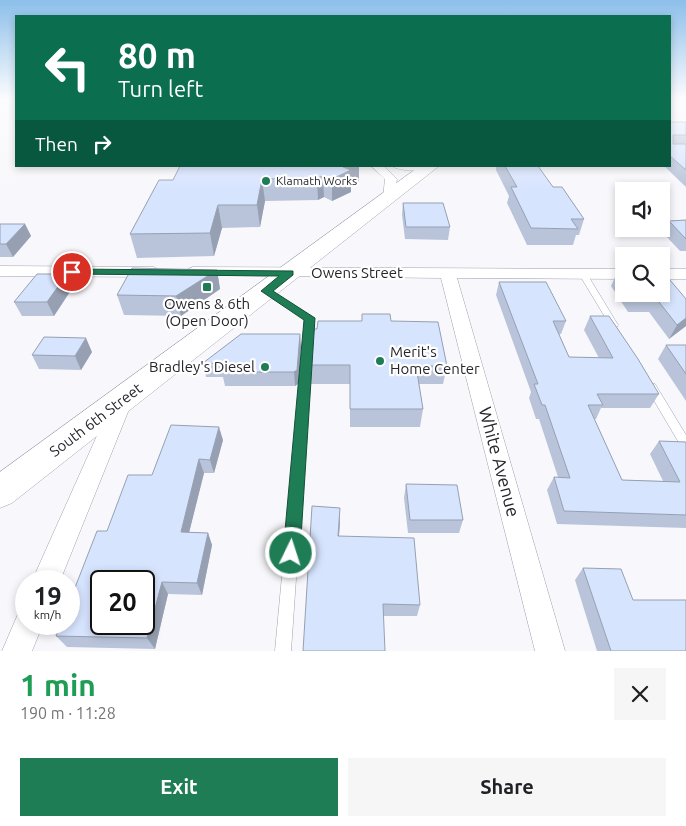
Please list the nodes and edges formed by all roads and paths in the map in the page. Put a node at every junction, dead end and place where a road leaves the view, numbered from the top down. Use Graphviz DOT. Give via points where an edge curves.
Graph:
graph roads {
  1 [pos="377,167"];
  2 [pos="429,167"];
  3 [pos="389,198"];
  4 [pos="0,271"];
  5 [pos="289,273"];
  6 [pos="448,274"];
  7 [pos="583,274"];
  8 [pos="615,274"];
  9 [pos="670,274"];
  10 [pos="686,274"];
  11 [pos="266,291"];
  12 [pos="621,338"];
  13 [pos="646,379"];
  14 [pos="124,400"];
  15 [pos="686,445"];
  16 [pos="0,492"];
  17 [pos="51,570"];
  18 [pos="24,635"];
  19 [pos="17,651"];
  20 [pos="283,651"];
  21 [pos="550,651"];
  1 -- 3 [label="street" via="391,179"];
  2 -- 3 [label="main road, South 6th Street"];
  3 -- 5 [label="main road, South 6th Street"];
  4 -- 5 [label="street, Owens Street"];
  5 -- 6 [label="street, Owens Street"];
  5 -- 11 [label="main road, South 6th Street"];
  6 -- 7 [label="street, Owens Street"];
  6 -- 21 [label="street, White Avenue"];
  7 -- 8 [label="street, Owens Street"];
  7 -- 12 [label="lane"];
  9 -- 10 [label="street"];
  11 -- 14 [label="main road, South 6th Street"];
  11 -- 20 [label="lane" via="310,318"];
  13 -- 15 [label="lane"];
  14 -- 16 [label="main road, South 6th Street"];
  14 -- 17 [label="street"];
  18 -- 19 [label="street"];
}
